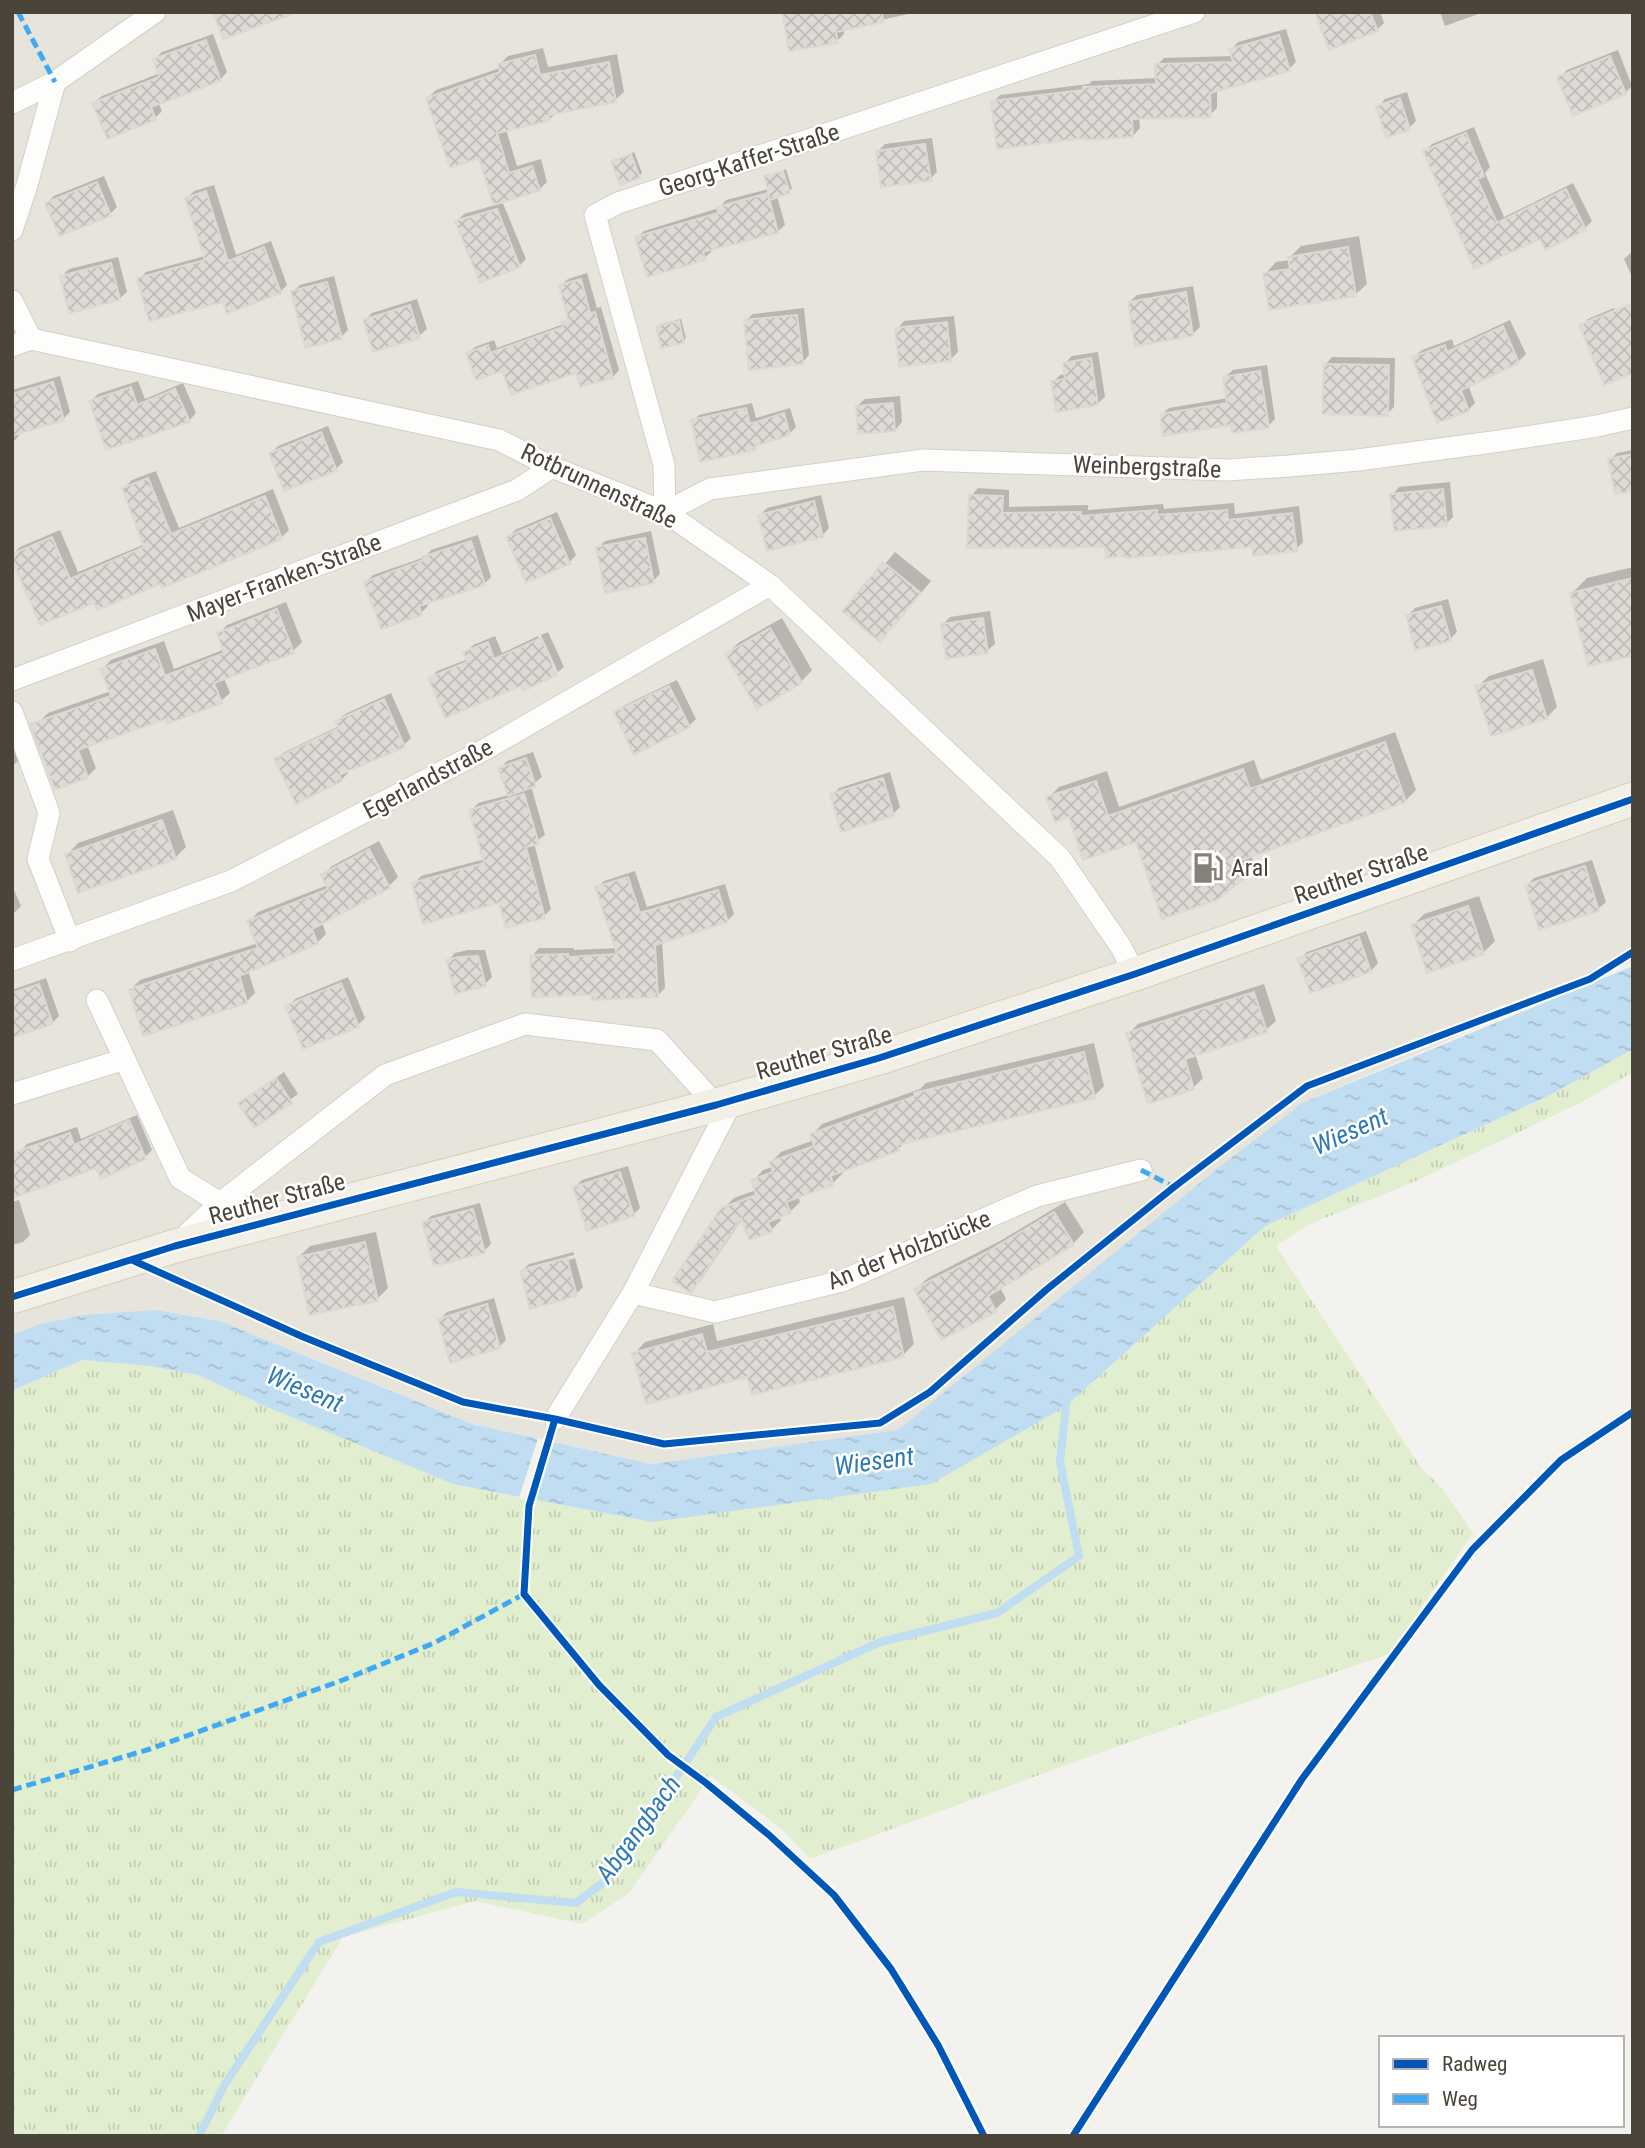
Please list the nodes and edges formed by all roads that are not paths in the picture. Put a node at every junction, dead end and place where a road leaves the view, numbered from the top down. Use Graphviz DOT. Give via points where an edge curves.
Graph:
graph roads {
  1 [pos="155,12"];
  2 [pos="1195,12"];
  3 [pos="55,82"];
  4 [pos="12,103"];
  5 [pos="12,230"];
  6 [pos="12,301"];
  7 [pos="22,342"];
  8 [pos="1633,418"];
  9 [pos="552,467"];
  10 [pos="665,512"];
  11 [pos="770,585"];
  12 [pos="12,680"];
  13 [pos="12,712"];
  14 [pos="1633,799"];
  15 [pos="70,941"];
  16 [pos="12,960"];
  17 [pos="1135,974"];
  18 [pos="97,1000"];
  19 [pos="125,1059"];
  20 [pos="12,1094"];
  21 [pos="724,1102"];
  22 [pos="1141,1170"];
  23 [pos="220,1203"];
  24 [pos="175,1246"];
  25 [pos="633,1293"];
  26 [pos="12,1297"];
  27 [pos="555,1419"];
  1 -- 3 [label="street"];
  2 -- 10 [label="street, Georg-Kaffer-Straße" via="618,203 595,215 664,466"];
  3 -- 4 [label="street"];
  3 -- 5 [label="street"];
  6 -- 7 [label="street"];
  7 -- 9 [label="street, Rotbrunnenstraße" via="499,440"];
  8 -- 10 [label="street, Weinbergstraße" via="1358,460 1227,470 923,460 710,489"];
  9 -- 10 [label="street, Rotbrunnenstraße"];
  9 -- 12 [label="street, Mayer-Franken-Straße" via="517,490"];
  10 -- 11 [label="street, Rotbrunnenstraße"];
  11 -- 15 [label="street, Egerlandstraße" via="484,750 243,875"];
  11 -- 17 [label="street, Rotbrunnenstraße" via="1060,858"];
  13 -- 15 [label="street" via="49,813 38,859"];
  14 -- 17 [label="main road, Reuther Straße"];
  15 -- 16 [label="street, Egerlandstraße"];
  17 -- 21 [label="main road, Reuther Straße" via="879,1058"];
  18 -- 19 [label="street"];
  19 -- 20 [label="street"];
  19 -- 23 [label="street" via="180,1178"];
  21 -- 23 [label="street, Reuther Straße" via="657,1041 526,1024 385,1076"];
  21 -- 24 [label="main road, Reuther Straße"];
  21 -- 25 [label="street"];
  22 -- 25 [label="street, An der Holzbrücke" via="1037,1196 842,1281 715,1312"];
  23 -- 24 [label="street, Reuther Straße"];
  24 -- 26 [label="main road, Reuther Straße"];
  25 -- 27 [label="street"];
}
